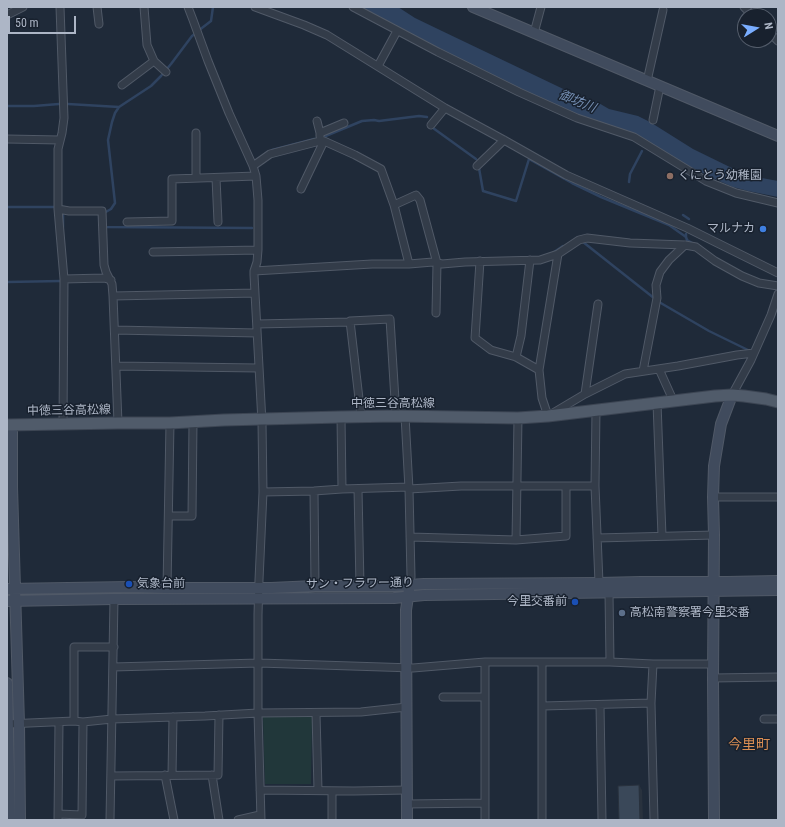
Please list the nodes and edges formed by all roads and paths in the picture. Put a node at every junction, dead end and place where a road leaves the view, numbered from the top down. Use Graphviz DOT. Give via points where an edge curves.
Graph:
graph roads {
  1 [pos="23,7"];
  2 [pos="60,7"];
  3 [pos="97,7"];
  4 [pos="144,7"];
  5 [pos="188,7"];
  6 [pos="255,7"];
  7 [pos="353,7"];
  8 [pos="473,7"];
  9 [pos="541,7"];
  10 [pos="663,10"];
  11 [pos="7,15"];
  12 [pos="99,24"];
  13 [pos="398,31"];
  14 [pos="534,33"];
  15 [pos="154,60"];
  16 [pos="378,66"];
  17 [pos="166,72"];
  18 [pos="647,81"];
  19 [pos="122,85"];
  20 [pos="660,86"];
  21 [pos="445,108"];
  22 [pos="653,120"];
  23 [pos="317,121"];
  24 [pos="344,123"];
  25 [pos="431,125"];
  26 [pos="196,133"];
  27 [pos="320,133"];
  28 [pos="778,136"];
  29 [pos="7,139"];
  30 [pos="60,140"];
  31 [pos="504,140"];
  32 [pos="322,141"];
  33 [pos="253,166"];
  34 [pos="478,166"];
  35 [pos="256,176"];
  36 [pos="196,178"];
  37 [pos="216,178"];
  38 [pos="301,189"];
  39 [pos="778,203"];
  40 [pos="394,205"];
  41 [pos="58,209"];
  42 [pos="127,222"];
  43 [pos="218,222"];
  44 [pos="712,240"];
  45 [pos="685,245"];
  46 [pos="258,250"];
  47 [pos="701,251"];
  48 [pos="153,252"];
  49 [pos="558,254"];
  50 [pos="530,260"];
  51 [pos="480,261"];
  52 [pos="438,263"];
  53 [pos="409,264"];
  54 [pos="254,271"];
  55 [pos="778,273"];
  56 [pos="64,280"];
  57 [pos="111,280"];
  58 [pos="778,286"];
  59 [pos="255,293"];
  60 [pos="778,294"];
  61 [pos="113,296"];
  62 [pos="598,304"];
  63 [pos="436,313"];
  64 [pos="350,322"];
  65 [pos="257,324"];
  66 [pos="115,330"];
  67 [pos="257,333"];
  68 [pos="754,353"];
  69 [pos="516,357"];
  70 [pos="116,366"];
  71 [pos="258,368"];
  72 [pos="659,369"];
  73 [pos="539,370"];
  74 [pos="643,371"];
  75 [pos="585,394"];
  76 [pos="732,395"];
  77 [pos="673,400"];
  78 [pos="778,402"];
  79 [pos="657,403"];
  80 [pos="596,410"];
  81 [pos="361,416"];
  82 [pos="401,416"];
  83 [pos="548,416"];
  84 [pos="340,417"];
  85 [pos="518,418"];
  86 [pos="262,419"];
  87 [pos="193,422"];
  88 [pos="118,423"];
  89 [pos="170,423"];
  90 [pos="63,424"];
  91 [pos="9,425"];
  92 [pos="517,486"];
  93 [pos="566,486"];
  94 [pos="595,486"];
  95 [pos="12,487"];
  96 [pos="409,488"];
  97 [pos="342,489"];
  98 [pos="358,489"];
  99 [pos="263,492"];
  100 [pos="314,492"];
  101 [pos="713,497"];
  102 [pos="778,497"];
  103 [pos="7,498"];
  104 [pos="169,516"];
  105 [pos="714,535"];
  106 [pos="662,536"];
  107 [pos="410,538"];
  108 [pos="597,538"];
  109 [pos="516,540"];
  110 [pos="778,581"];
  111 [pos="599,583"];
  112 [pos="409,585"];
  113 [pos="316,586"];
  114 [pos="360,586"];
  115 [pos="714,587"];
  116 [pos="167,588"];
  117 [pos="259,588"];
  118 [pos="609,588"];
  119 [pos="11,589"];
  120 [pos="778,590"];
  121 [pos="408,596"];
  122 [pos="259,598"];
  123 [pos="114,599"];
  124 [pos="11,601"];
  125 [pos="114,648"];
  126 [pos="485,662"];
  127 [pos="542,662"];
  128 [pos="610,662"];
  129 [pos="259,663"];
  130 [pos="653,664"];
  131 [pos="713,664"];
  132 [pos="113,667"];
  133 [pos="406,668"];
  134 [pos="778,677"];
  135 [pos="713,678"];
  136 [pos="7,683"];
  137 [pos="443,697"];
  138 [pos="485,697"];
  139 [pos="651,703"];
  140 [pos="600,705"];
  141 [pos="543,706"];
  142 [pos="407,708"];
  143 [pos="258,713"];
  144 [pos="316,713"];
  145 [pos="219,715"];
  146 [pos="173,717"];
  147 [pos="112,719"];
  148 [pos="764,719"];
  149 [pos="778,719"];
  150 [pos="74,721"];
  151 [pos="59,722"];
  152 [pos="82,722"];
  153 [pos="7,724"];
  154 [pos="19,724"];
  155 [pos="168,775"];
  156 [pos="212,775"];
  157 [pos="111,776"];
  158 [pos="260,790"];
  159 [pos="318,790"];
  160 [pos="407,790"];
  161 [pos="332,791"];
  162 [pos="485,803"];
  163 [pos="407,804"];
  164 [pos="58,817"];
  165 [pos="261,817"];
  166 [pos="10,820"];
  167 [pos="20,820"];
  168 [pos="110,820"];
  169 [pos="174,820"];
  170 [pos="219,820"];
  171 [pos="238,820"];
  172 [pos="332,820"];
  173 [pos="407,820"];
  174 [pos="486,820"];
  175 [pos="542,820"];
  176 [pos="602,820"];
  177 [pos="654,820"];
  178 [pos="714,820"];
  1 -- 11 [label="street"];
  2 -- 30 [label="street" via="64,118"];
  3 -- 12 [label="street"];
  4 -- 15 [label="street" via="147,45"];
  5 -- 33 [label="street" via="229,113"];
  6 -- 16 [label="street" via="327,35"];
  7 -- 13 [label="street"];
  8 -- 14 [label="street"];
  9 -- 14 [label="street"];
  10 -- 18 [label="street"];
  13 -- 16 [label="street"];
  13 -- 39 [label="street" via="519,92 577,118 634,137 706,180 736,193"];
  14 -- 18 [label="street"];
  15 -- 17 [label="street"];
  15 -- 19 [label="street"];
  16 -- 21 [label="street"];
  18 -- 20 [label="street"];
  20 -- 22 [label="street"];
  20 -- 28 [label="street"];
  21 -- 25 [label="street"];
  21 -- 31 [label="street"];
  23 -- 27 [label="street"];
  24 -- 27 [label="street"];
  26 -- 36 [label="street"];
  27 -- 32 [label="street"];
  29 -- 30 [label="street"];
  30 -- 41 [label="street"];
  31 -- 34 [label="street"];
  31 -- 44 [label="street" via="566,175"];
  32 -- 33 [label="street" via="270,154"];
  32 -- 38 [label="street"];
  32 -- 40 [label="street" via="382,168"];
  33 -- 35 [label="street"];
  35 -- 37 [label="street"];
  35 -- 46 [label="street"];
  36 -- 37 [label="street"];
  36 -- 42 [label="street" via="172,179 172,221"];
  37 -- 43 [label="street"];
  40 -- 52 [label="street" via="416,195 420,200"];
  40 -- 53 [label="street"];
  41 -- 56 [label="street"];
  41 -- 57 [label="street" via="102,211 104,265"];
  44 -- 47 [label="street"];
  44 -- 55 [label="street"];
  45 -- 47 [label="street"];
  45 -- 49 [label="street" via="587,238"];
  45 -- 74 [label="street" via="660,272"];
  46 -- 48 [label="street"];
  46 -- 54 [label="street"];
  47 -- 58 [label="street" via="742,276"];
  49 -- 50 [label="street" via="540,260"];
  49 -- 73 [label="street"];
  50 -- 51 [label="street"];
  50 -- 69 [label="street"];
  51 -- 52 [label="street"];
  51 -- 69 [label="street" via="475,338 491,350"];
  52 -- 53 [label="street"];
  52 -- 63 [label="street"];
  53 -- 54 [label="street"];
  54 -- 59 [label="street"];
  56 -- 57 [label="street"];
  56 -- 90 [label="street"];
  57 -- 61 [label="street"];
  59 -- 61 [label="street"];
  59 -- 65 [label="street"];
  60 -- 68 [label="street"];
  61 -- 66 [label="street"];
  62 -- 75 [label="street"];
  64 -- 65 [label="street"];
  64 -- 81 [label="street"];
  64 -- 82 [label="street" via="390,319"];
  65 -- 67 [label="street"];
  66 -- 67 [label="street"];
  66 -- 70 [label="street"];
  67 -- 71 [label="street"];
  68 -- 72 [label="street"];
  68 -- 76 [label="street"];
  69 -- 73 [label="street"];
  70 -- 71 [label="street"];
  70 -- 88 [label="street"];
  71 -- 86 [label="street"];
  72 -- 74 [label="street"];
  72 -- 77 [label="street"];
  73 -- 83 [label="street" via="542,398"];
  74 -- 75 [label="street" via="625,374"];
  75 -- 83 [label="street"];
  76 -- 77 [label="main road, 中徳三谷高松線"];
  76 -- 78 [label="main road, 中徳三谷高松線"];
  76 -- 101 [label="street" via="718,440"];
  77 -- 79 [label="main road, 中徳三谷高松線"];
  79 -- 80 [label="main road, 中徳三谷高松線"];
  79 -- 106 [label="street"];
  80 -- 83 [label="main road, 中徳三谷高松線"];
  80 -- 94 [label="street"];
  81 -- 82 [label="main road, 中徳三谷高松線"];
  81 -- 84 [label="main road, 中徳三谷高松線"];
  82 -- 85 [label="main road, 中徳三谷高松線"];
  82 -- 96 [label="street"];
  83 -- 85 [label="main road, 中徳三谷高松線"];
  84 -- 86 [label="main road, 中徳三谷高松線"];
  84 -- 97 [label="street"];
  85 -- 92 [label="street"];
  86 -- 87 [label="main road, 中徳三谷高松線"];
  86 -- 99 [label="street"];
  87 -- 89 [label="main road, 中徳三谷高松線"];
  87 -- 104 [label="street" via="192,516"];
  88 -- 89 [label="main road, 中徳三谷高松線"];
  88 -- 90 [label="main road, 中徳三谷高松線"];
  89 -- 104 [label="street"];
  90 -- 91 [label="main road, 中徳三谷高松線"];
  91 -- 95 [label="street"];
  92 -- 93 [label="street"];
  92 -- 96 [label="street"];
  92 -- 109 [label="street"];
  93 -- 94 [label="street"];
  93 -- 109 [label="street" via="566,536"];
  94 -- 108 [label="street"];
  95 -- 103 [label="street"];
  95 -- 119 [label="street"];
  96 -- 98 [label="street"];
  96 -- 107 [label="street"];
  97 -- 98 [label="street"];
  97 -- 100 [label="street"];
  98 -- 114 [label="street"];
  99 -- 100 [label="street"];
  99 -- 117 [label="street"];
  100 -- 113 [label="street"];
  101 -- 102 [label="street"];
  101 -- 105 [label="street"];
  104 -- 116 [label="street"];
  105 -- 106 [label="street"];
  105 -- 115 [label="street"];
  106 -- 108 [label="street"];
  107 -- 109 [label="street"];
  107 -- 112 [label="street"];
  108 -- 111 [label="street"];
  110 -- 115 [label="street"];
  111 -- 112 [label="street, サン・フラワー通り"];
  111 -- 118 [label="street, サン・フラワー通り"];
  112 -- 114 [label="street, サン・フラワー通り"];
  112 -- 121 [label="street"];
  113 -- 114 [label="street, サン・フラワー通り"];
  113 -- 117 [label="street, サン・フラワー通り"];
  115 -- 118 [label="street, サン・フラワー通り" via="640,582"];
  115 -- 120 [label="street"];
  115 -- 131 [label="street"];
  116 -- 117 [label="street, サン・フラワー通り"];
  116 -- 119 [label="street, サン・フラワー通り"];
  117 -- 122 [label="street"];
  118 -- 121 [label="street, サン・フラワー通り"];
  118 -- 128 [label="street"];
  119 -- 124 [label="street"];
  121 -- 122 [label="street, サン・フラワー通り"];
  121 -- 133 [label="street"];
  122 -- 123 [label="street, サン・フラワー通り"];
  122 -- 129 [label="street"];
  123 -- 124 [label="street, サン・フラワー通り"];
  123 -- 125 [label="street"];
  124 -- 154 [label="street"];
  125 -- 132 [label="street"];
  125 -- 150 [label="street" via="74,646"];
  126 -- 127 [label="street"];
  126 -- 133 [label="street"];
  126 -- 138 [label="street"];
  127 -- 128 [label="street"];
  127 -- 141 [label="street"];
  128 -- 130 [label="street"];
  129 -- 132 [label="street"];
  129 -- 133 [label="street"];
  129 -- 143 [label="street"];
  130 -- 131 [label="street"];
  130 -- 139 [label="street"];
  131 -- 135 [label="street"];
  132 -- 147 [label="street"];
  133 -- 142 [label="street"];
  134 -- 135 [label="street"];
  135 -- 178 [label="street"];
  136 -- 153 [label="street"];
  137 -- 138 [label="street"];
  138 -- 162 [label="street"];
  139 -- 140 [label="street"];
  139 -- 177 [label="street"];
  140 -- 141 [label="street"];
  140 -- 176 [label="street"];
  141 -- 175 [label="street"];
  142 -- 144 [label="street"];
  142 -- 160 [label="street"];
  143 -- 144 [label="street"];
  143 -- 145 [label="street"];
  143 -- 158 [label="street"];
  144 -- 159 [label="street"];
  145 -- 146 [label="street"];
  145 -- 156 [label="street" via="218,775"];
  146 -- 147 [label="street"];
  146 -- 155 [label="street"];
  147 -- 152 [label="street"];
  147 -- 157 [label="street"];
  148 -- 149 [label="street"];
  150 -- 151 [label="street"];
  150 -- 152 [label="street"];
  151 -- 154 [label="street"];
  151 -- 164 [label="street"];
  152 -- 164 [label="street" via="82,814"];
  153 -- 154 [label="street"];
  153 -- 166 [label="street"];
  154 -- 167 [label="street"];
  155 -- 156 [label="street"];
  155 -- 157 [label="street"];
  155 -- 169 [label="street"];
  156 -- 170 [label="street"];
  157 -- 168 [label="street"];
  158 -- 159 [label="street"];
  158 -- 165 [label="street"];
  159 -- 161 [label="street"];
  160 -- 161 [label="street"];
  160 -- 163 [label="street"];
  161 -- 172 [label="street"];
  162 -- 163 [label="street"];
  162 -- 174 [label="street"];
  163 -- 173 [label="street"];
  165 -- 171 [label="street"];
}
